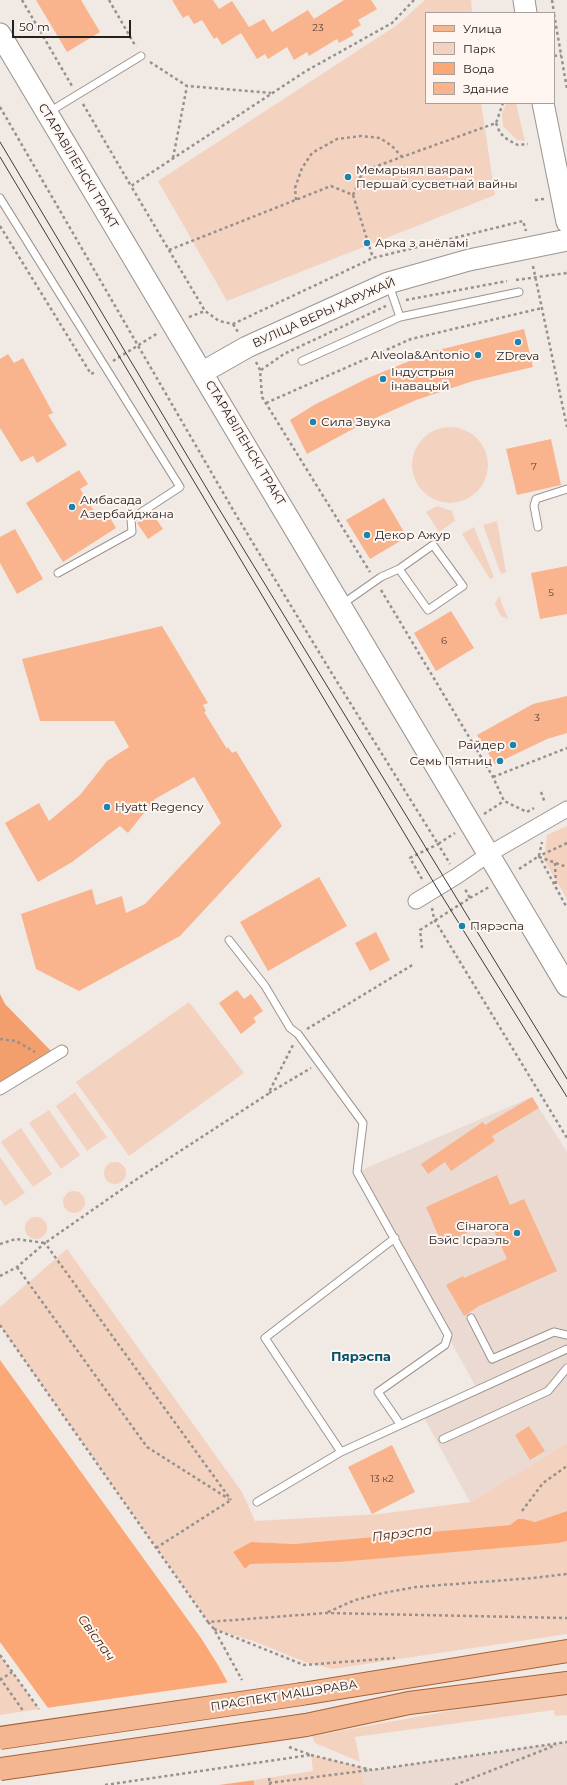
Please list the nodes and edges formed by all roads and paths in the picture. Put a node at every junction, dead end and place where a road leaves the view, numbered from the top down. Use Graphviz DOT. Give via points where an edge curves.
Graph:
graph roads {
  1 [pos="109,0"];
  2 [pos="414,0"];
  3 [pos="524,0"];
  4 [pos="552,0"];
  5 [pos="526,12"];
  6 [pos="554,12"];
  7 [pos="555,20"];
  8 [pos="0,34"];
  9 [pos="561,55"];
  10 [pos="141,56"];
  11 [pos="555,56"];
  12 [pos="187,86"];
  13 [pos="567,89"];
  14 [pos="272,93"];
  15 [pos="503,104"];
  16 [pos="543,104"];
  17 [pos="0,107"];
  18 [pos="47,114"];
  19 [pos="496,123"];
  20 [pos="528,144"];
  21 [pos="402,157"];
  22 [pos="173,159"];
  23 [pos="353,195"];
  24 [pos="0,198"];
  25 [pos="296,200"];
  26 [pos="3,208"];
  27 [pos="524,221"];
  28 [pos="567,222"];
  29 [pos="567,240"];
  30 [pos="169,250"];
  31 [pos="373,258"];
  32 [pos="567,273"];
  33 [pos="388,283"];
  34 [pos="519,292"];
  35 [pos="542,308"];
  36 [pos="400,317"];
  37 [pos="302,361"];
  38 [pos="260,370"];
  39 [pos="203,372"];
  40 [pos="266,403"];
  41 [pos="567,427"];
  42 [pos="567,489"];
  43 [pos="538,527"];
  44 [pos="399,569"];
  45 [pos="58,574"];
  46 [pos="376,581"];
  47 [pos="341,605"];
  48 [pos="567,748"];
  49 [pos="493,777"];
  50 [pos="541,792"];
  51 [pos="550,800"];
  52 [pos="545,803"];
  53 [pos="567,809"];
  54 [pos="438,844"];
  55 [pos="567,844"];
  56 [pos="489,854"];
  57 [pos="539,856"];
  58 [pos="555,863"];
  59 [pos="567,867"];
  60 [pos="556,890"];
  61 [pos="416,901"];
  62 [pos="567,908"];
  63 [pos="229,940"];
  64 [pos="422,948"];
  65 [pos="414,964"];
  66 [pos="567,986"];
  67 [pos="298,1034"];
  68 [pos="0,1039"];
  69 [pos="62,1051"];
  70 [pos="320,1063"];
  71 [pos="40,1065"];
  72 [pos="0,1089"];
  73 [pos="268,1094"];
  74 [pos="567,1138"];
  75 [pos="395,1238"];
  76 [pos="45,1243"];
  77 [pos="0,1244"];
  78 [pos="17,1267"];
  79 [pos="0,1276"];
  80 [pos="471,1318"];
  81 [pos="0,1325"];
  82 [pos="567,1335"];
  83 [pos="567,1349"];
  84 [pos="567,1368"];
  85 [pos="400,1424"];
  86 [pos="443,1439"];
  87 [pos="340,1452"];
  88 [pos="567,1466"];
  89 [pos="230,1500"];
  90 [pos="257,1502"];
  91 [pos="522,1511"];
  92 [pos="156,1548"];
  93 [pos="567,1574"];
  94 [pos="326,1613"];
  95 [pos="567,1618"];
  96 [pos="208,1622"];
  97 [pos="214,1629"];
  98 [pos="567,1651"];
  99 [pos="0,1655"];
  100 [pos="401,1667"];
  101 [pos="12,1672"];
  102 [pos="0,1679"];
  103 [pos="242,1680"];
  104 [pos="567,1683"];
  105 [pos="409,1703"];
  106 [pos="40,1709"];
  107 [pos="24,1712"];
  108 [pos="0,1738"];
  109 [pos="562,1742"];
  110 [pos="567,1742"];
  111 [pos="567,1746"];
  112 [pos="0,1769"];
  113 [pos="372,1770"];
  114 [pos="269,1778"];
  115 [pos="270,1784"];
  116 [pos="104,1785"];
  117 [pos="455,1785"];
  1 -- 10 [label="path"];
  2 -- 14 [label="path" via="392,23"];
  3 -- 5 [label="main road"];
  4 -- 6 [label="path"];
  7 -- 9 [label="path"];
  8 -- 18 [label="main road, СТАРАВІЛЕНСКІ ТРАКТ"];
  9 -- 11 [label="path"];
  9 -- 13 [label="path"];
  10 -- 12 [label="path"];
  10 -- 18 [label="lane"];
  12 -- 14 [label="path"];
  12 -- 22 [label="path"];
  14 -- 22 [label="path"];
  15 -- 19 [label="path"];
  16 -- 28 [label="main road"];
  17 -- 54 [label="path" via="236,515"];
  18 -- 39 [label="main road, СТАРАВІЛЕНСКІ ТРАКТ"];
  19 -- 20 [label="path" via="500,133 508,140 518,145"];
  19 -- 21 [label="path"];
  21 -- 23 [label="path" via="363,171"];
  21 -- 25 [label="path" via="380,138 361,136 337,139 312,153 302,168 295,188"];
  22 -- 30 [label="path" via="132,186"];
  23 -- 25 [label="path" via="331,186"];
  23 -- 31 [label="path"];
  24 -- 26 [label="lane"];
  25 -- 30 [label="path"];
  26 -- 45 [label="lane" via="180,487 131,519 132,532"];
  27 -- 31 [label="path"];
  29 -- 33 [label="main road, ВУЛІЦА ВЕРЫ ХАРУЖАЙ" via="469,260"];
  30 -- 31 [label="path" via="206,310 219,321 233,324"];
  32 -- 35 [label="path" via="535,276"];
  33 -- 36 [label="lane"];
  33 -- 39 [label="main road, ВУЛІЦА ВЕРЫ ХАРУЖАЙ" via="247,347"];
  34 -- 36 [label="lane"];
  35 -- 40 [label="path" via="411,339"];
  35 -- 41 [label="path"];
  36 -- 37 [label="lane"];
  38 -- 40 [label="path" via="262,397"];
  39 -- 47 [label="main road, СТАРАВІЛЕНСКІ ТРАКТ"];
  40 -- 46 [label="path"];
  42 -- 43 [label="lane" via="536,499 534,506"];
  44 -- 44 [label="lane" via="434,545 463,586 428,610"];
  44 -- 46 [label="lane"];
  46 -- 47 [label="lane"];
  46 -- 49 [label="path"];
  47 -- 56 [label="main road, СТАРАВІЛЕНСКІ ТРАКТ"];
  48 -- 49 [label="path"];
  49 -- 52 [label="path" via="504,801 527,812"];
  50 -- 52 [label="path"];
  51 -- 52 [label="path"];
  53 -- 56 [label="street"];
  55 -- 57 [label="path"];
  56 -- 61 [label="street"];
  56 -- 66 [label="main road, СТАРАВІЛЕНСКІ ТРАКТ"];
  57 -- 58 [label="path"];
  57 -- 60 [label="path"];
  58 -- 59 [label="path"];
  58 -- 60 [label="path"];
  60 -- 62 [label="path"];
  63 -- 67 [label="lane" via="265,986 290,1028"];
  64 -- 74 [label="path" via="420,930 434,919"];
  65 -- 67 [label="path"];
  67 -- 70 [label="lane"];
  67 -- 73 [label="path"];
  68 -- 71 [label="path" via="16,1041 36,1053"];
  69 -- 71 [label="street"];
  70 -- 73 [label="path"];
  70 -- 75 [label="lane" via="363,1123 357,1172"];
  71 -- 72 [label="street"];
  73 -- 76 [label="path" via="134,1181"];
  75 -- 85 [label="lane" via="448,1335 445,1345 378,1392"];
  75 -- 87 [label="lane" via="265,1338"];
  76 -- 77 [label="path" via="16,1239"];
  76 -- 78 [label="path"];
  76 -- 89 [label="path"];
  78 -- 79 [label="path"];
  78 -- 89 [label="path" via="147,1447"];
  80 -- 82 [label="lane" via="492,1359 554,1332"];
  81 -- 92 [label="path"];
  83 -- 85 [label="lane"];
  84 -- 86 [label="lane" via="548,1391"];
  85 -- 87 [label="lane"];
  87 -- 90 [label="lane"];
  88 -- 91 [label="path" via="543,1483"];
  89 -- 92 [label="path"];
  92 -- 96 [label="path"];
  93 -- 94 [label="path" via="383,1593 355,1600"];
  94 -- 95 [label="path"];
  94 -- 96 [label="path"];
  96 -- 97 [label="path"];
  97 -- 100 [label="path" via="304,1665"];
  97 -- 103 [label="path"];
  98 -- 100 [label="main road, ПРАСПЕКТ МАШЭРАВА"];
  99 -- 101 [label="path"];
  100 -- 105 [label="main road" via="395,1693 400,1701"];
  100 -- 108 [label="main road, ПРАСПЕКТ МАШЭРАВА, bridge" via="302,1694"];
  101 -- 102 [label="path"];
  101 -- 106 [label="path"];
  102 -- 107 [label="path"];
  104 -- 105 [label="main road"];
  105 -- 112 [label="main road, bridge" via="306,1724"];
  109 -- 110 [label="path"];
  109 -- 111 [label="path"];
  109 -- 113 [label="path"];
  109 -- 117 [label="path"];
  113 -- 115 [label="path"];
  113 -- 116 [label="path, bridge" via="311,1755"];
  114 -- 115 [label="path"];
}
